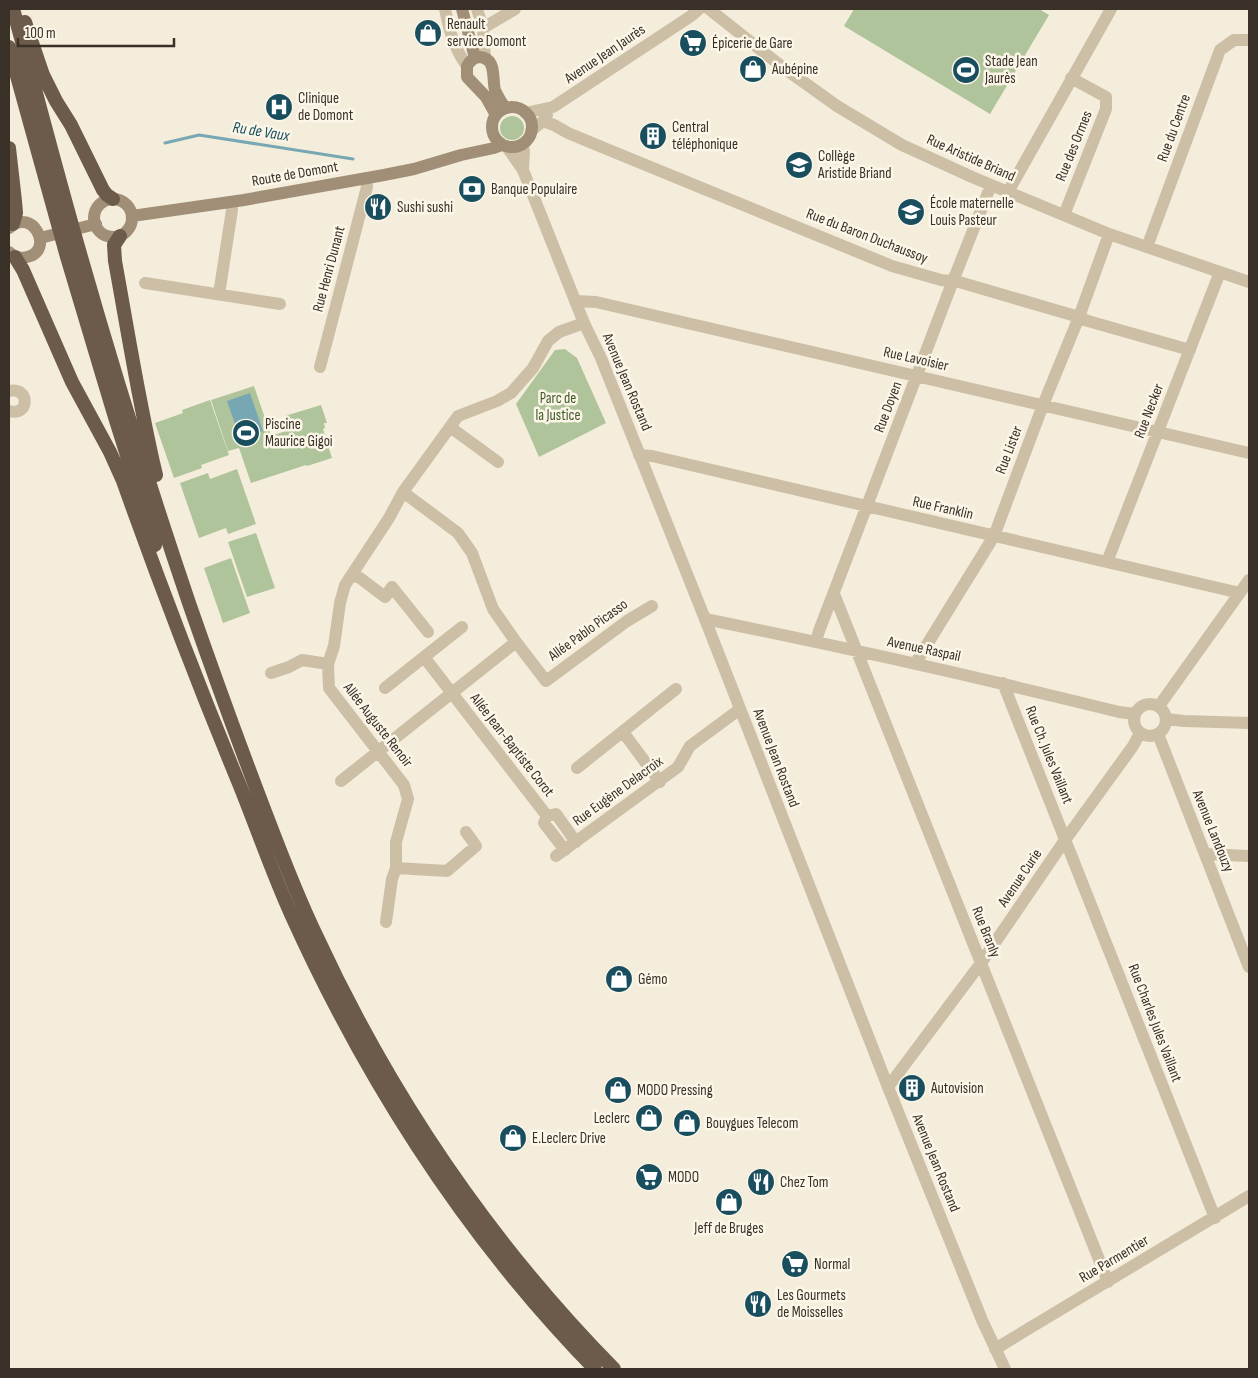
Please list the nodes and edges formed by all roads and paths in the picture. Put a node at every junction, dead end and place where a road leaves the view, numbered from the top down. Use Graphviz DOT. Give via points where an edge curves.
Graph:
graph roads {
  1 [pos="13,9"];
  2 [pos="21,9"];
  3 [pos="445,9"];
  4 [pos="462,9"];
  5 [pos="477,9"];
  6 [pos="515,9"];
  7 [pos="699,9"];
  8 [pos="708,9"];
  9 [pos="1111,9"];
  10 [pos="483,28"];
  11 [pos="1249,40"];
  12 [pos="9,47"];
  13 [pos="476,61"];
  14 [pos="1071,78"];
  15 [pos="553,107"];
  16 [pos="500,112"];
  17 [pos="525,113"];
  18 [pos="544,121"];
  19 [pos="492,131"];
  20 [pos="531,131"];
  21 [pos="522,144"];
  22 [pos="505,146"];
  23 [pos="9,148"];
  24 [pos="461,155"];
  25 [pos="523,170"];
  26 [pos="366,178"];
  27 [pos="991,185"];
  28 [pos="1008,192"];
  29 [pos="113,199"];
  30 [pos="230,202"];
  31 [pos="59,203"];
  32 [pos="1064,215"];
  33 [pos="132,216"];
  34 [pos="96,224"];
  35 [pos="11,226"];
  36 [pos="1109,234"];
  37 [pos="120,236"];
  38 [pos="40,238"];
  39 [pos="1147,247"];
  40 [pos="11,254"];
  41 [pos="74,256"];
  42 [pos="1220,272"];
  43 [pos="953,281"];
  44 [pos="1249,282"];
  45 [pos="145,283"];
  46 [pos="219,294"];
  47 [pos="575,301"];
  48 [pos="280,304"];
  49 [pos="1079,317"];
  50 [pos="584,323"];
  51 [pos="1190,350"];
  52 [pos="320,367"];
  53 [pos="917,376"];
  54 [pos="9,391"];
  55 [pos="1043,405"];
  56 [pos="9,412"];
  57 [pos="450,427"];
  58 [pos="1158,432"];
  59 [pos="1249,453"];
  60 [pos="639,454"];
  61 [pos="498,462"];
  62 [pos="403,492"];
  63 [pos="867,507"];
  64 [pos="994,536"];
  65 [pos="1107,562"];
  66 [pos="352,575"];
  67 [pos="1249,580"];
  68 [pos="1240,593"];
  69 [pos="834,594"];
  70 [pos="652,606"];
  71 [pos="705,619"];
  72 [pos="462,627"];
  73 [pos="428,632"];
  74 [pos="516,642"];
  75 [pos="816,642"];
  76 [pos="857,652"];
  77 [pos="424,657"];
  78 [pos="209,661"];
  79 [pos="328,664"];
  80 [pos="915,664"];
  81 [pos="271,673"];
  82 [pos="1003,683"];
  83 [pos="385,688"];
  84 [pos="676,689"];
  85 [pos="452,693"];
  86 [pos="1159,706"];
  87 [pos="740,709"];
  88 [pos="1135,714"];
  89 [pos="1166,719"];
  90 [pos="1249,723"];
  91 [pos="622,732"];
  92 [pos="1140,733"];
  93 [pos="1158,734"];
  94 [pos="378,752"];
  95 [pos="577,768"];
  96 [pos="342,781"];
  97 [pos="660,782"];
  98 [pos="250,811"];
  99 [pos="547,816"];
  100 [pos="466,832"];
  101 [pos="1065,840"];
  102 [pos="576,842"];
  103 [pos="560,853"];
  104 [pos="1205,854"];
  105 [pos="1249,856"];
  106 [pos="396,868"];
  107 [pos="386,922"];
  108 [pos="981,963"];
  109 [pos="1249,967"];
  110 [pos="888,1087"];
  111 [pos="1249,1196"];
  112 [pos="1215,1218"];
  113 [pos="1108,1282"];
  114 [pos="566,1318"];
  115 [pos="1001,1362"];
  116 [pos="595,1369"];
  117 [pos="614,1369"];
  118 [pos="621,1369"];
  1 -- 31 [label="highway"];
  2 -- 29 [label="highway" via="43,75 103,190"];
  3 -- 13 [label="street" via="449,32 459,55"];
  4 -- 13 [label="main road"];
  5 -- 10 [label="street"];
  6 -- 10 [label="street"];
  7 -- 15 [label="street, Avenue Jean Jaurès"];
  8 -- 27 [label="street, Rue Aristide Briand" via="837,106 902,144"];
  9 -- 14 [label="street"];
  10 -- 13 [label="street"];
  11 -- 39 [label="street, Rue du Centre" via="1234,40 1220,50"];
  12 -- 31 [label="highway"];
  13 -- 16 [label="main road" via="493,68"];
  13 -- 16 [label="main road" via="468,77"];
  14 -- 28 [label="street"];
  14 -- 32 [label="street, Rue des Ormes" via="1106,97 1106,109"];
  15 -- 17 [label="street, Avenue Jean Jaurès"];
  15 -- 18 [label="street, Avenue Jean Jaurès"];
  16 -- 17 [label="main road" via="517,108"];
  16 -- 19 [label="main road" via="492,122"];
  17 -- 20 [label="main road" via="530,119"];
  18 -- 20 [label="street, Avenue Jean Jaurès"];
  18 -- 43 [label="street, Rue du Baron Duchaussoy" via="892,266"];
  19 -- 22 [label="main road"];
  19 -- 24 [label="main road, Route de Domont"];
  20 -- 21 [label="main road"];
  21 -- 22 [label="main road"];
  21 -- 25 [label="street, Avenue Jean Rostand"];
  22 -- 24 [label="main road, Route de Domont"];
  22 -- 25 [label="street, Avenue Jean Rostand"];
  23 -- 35 [label="highway" via="16,201"];
  24 -- 26 [label="main road, Route de Domont" via="414,169"];
  25 -- 47 [label="street, Avenue Jean Rostand"];
  26 -- 30 [label="main road, Route de Domont"];
  26 -- 52 [label="street, Rue Henri Dunant" via="367,187"];
  27 -- 28 [label="street, Rue Aristide Briand"];
  27 -- 43 [label="street, Rue Doyen"];
  28 -- 32 [label="street, Rue Aristide Briand"];
  29 -- 33 [label="main road" via="127,205"];
  29 -- 34 [label="main road" via="99,206 94,218"];
  30 -- 33 [label="main road, Route de Domont"];
  30 -- 46 [label="street" via="232,210"];
  31 -- 41 [label="highway"];
  32 -- 36 [label="street, Rue Aristide Briand"];
  33 -- 37 [label="main road" via="129,228"];
  34 -- 37 [label="main road" via="102,233"];
  34 -- 38 [label="main road"];
  35 -- 38 [label="main road" via="21,222 32,224"];
  36 -- 39 [label="street, Rue Aristide Briand"];
  36 -- 49 [label="street, Rue Lister"];
  37 -- 78 [label="highway" via="114,245 115,261 149,446"];
  38 -- 40 [label="main road" via="35,253 26,258"];
  39 -- 42 [label="street, Rue Aristide Briand"];
  40 -- 98 [label="highway" via="23,270 72,382 123,481 198,683"];
  41 -- 78 [label="highway"];
  41 -- 98 [label="highway" via="114,414 158,554"];
  42 -- 44 [label="street, Rue Aristide Briand"];
  42 -- 51 [label="street, Rue Necker"];
  43 -- 49 [label="street, Rue du Baron Duchaussoy"];
  43 -- 53 [label="street, Rue Doyen"];
  45 -- 46 [label="street"];
  46 -- 48 [label="street"];
  47 -- 50 [label="street, Avenue Jean Rostand"];
  47 -- 53 [label="street, Rue Lavoisier" via="596,302"];
  49 -- 51 [label="street, Rue du Baron Duchaussoy"];
  49 -- 55 [label="street, Rue Lister"];
  50 -- 57 [label="street, Allée Auguste Renoir" via="559,332 548,341 533,368 511,393 458,416"];
  50 -- 60 [label="street, Avenue Jean Rostand"];
  51 -- 58 [label="street, Rue Necker"];
  53 -- 55 [label="street, Rue Lavoisier"];
  53 -- 63 [label="street, Rue Doyen"];
  54 -- 56 [label="street" via="19,391 25,400 20,410"];
  55 -- 58 [label="street, Rue Lavoisier"];
  55 -- 64 [label="street, Rue Lister"];
  57 -- 61 [label="street"];
  57 -- 62 [label="street, Allée Auguste Renoir"];
  58 -- 59 [label="street, Rue Lavoisier"];
  58 -- 65 [label="street, Rue Necker"];
  60 -- 63 [label="street, Rue Franklin"];
  60 -- 71 [label="street, Avenue Jean Rostand"];
  62 -- 66 [label="street, Allée Auguste Renoir"];
  62 -- 74 [label="street, Allée Pablo Picasso" via="458,533 472,553 493,609"];
  63 -- 64 [label="street, Rue Franklin"];
  63 -- 69 [label="street, Rue Doyen"];
  64 -- 65 [label="street, Rue Franklin"];
  64 -- 80 [label="street, Rue Lister"];
  65 -- 68 [label="street, Rue Franklin"];
  66 -- 73 [label="street" via="385,597 392,588"];
  66 -- 79 [label="street, Allée Auguste Renoir" via="342,594"];
  67 -- 68 [label="street"];
  68 -- 86 [label="street"];
  69 -- 75 [label="street, Rue Doyen"];
  69 -- 76 [label="street, Rue Branly"];
  70 -- 74 [label="street, Allée Pablo Picasso" via="546,681"];
  71 -- 75 [label="street, Avenue Raspail"];
  71 -- 87 [label="street, Avenue Jean Rostand"];
  72 -- 77 [label="street"];
  74 -- 85 [label="street"];
  75 -- 76 [label="street, Avenue Raspail"];
  76 -- 80 [label="street, Avenue Raspail"];
  76 -- 108 [label="street, Rue Branly"];
  77 -- 83 [label="street"];
  77 -- 85 [label="street, Allée Jean-Baptiste Corot"];
  78 -- 114 [label="highway" via="312,926 380,1060 449,1170"];
  79 -- 81 [label="street" via="302,660"];
  79 -- 94 [label="street, Allée Auguste Renoir" via="330,688"];
  80 -- 82 [label="street, Avenue Raspail"];
  82 -- 88 [label="street, Avenue Raspail"];
  82 -- 101 [label="street, Rue Ch. Jules Vaillant"];
  84 -- 91 [label="street"];
  85 -- 94 [label="street"];
  85 -- 99 [label="street, Allée Jean-Baptiste Corot"];
  86 -- 88 [label="street" via="1145,705"];
  86 -- 89 [label="street"];
  87 -- 97 [label="street, Rue Eugène Delacroix" via="690,746 678,767"];
  87 -- 110 [label="street, Avenue Jean Rostand"];
  88 -- 92 [label="street" via="1135,725"];
  89 -- 90 [label="street"];
  89 -- 93 [label="street"];
  91 -- 95 [label="street"];
  91 -- 97 [label="street"];
  92 -- 93 [label="street"];
  92 -- 101 [label="street, Avenue Curie"];
  93 -- 104 [label="street, Avenue Landouzy"];
  94 -- 96 [label="street"];
  94 -- 106 [label="street, Allée Auguste Renoir" via="404,785 408,799 396,842"];
  97 -- 102 [label="street, Rue Eugène Delacroix"];
  98 -- 116 [label="highway" via="311,958 400,1118 491,1250"];
  99 -- 102 [label="street, Allée Jean-Baptiste Corot" via="556,814"];
  99 -- 103 [label="street, Allée Jean-Baptiste Corot" via="544,823"];
  100 -- 106 [label="street" via="476,846 447,871"];
  101 -- 108 [label="street, Avenue Curie"];
  101 -- 112 [label="street, Rue Charles Jules Vaillant"];
  102 -- 103 [label="street, Rue Eugène Delacroix"];
  104 -- 105 [label="street"];
  104 -- 109 [label="street, Avenue Landouzy"];
  106 -- 107 [label="street, Allée Auguste Renoir"];
  108 -- 110 [label="street, Avenue Curie"];
  108 -- 113 [label="street, Rue Branly"];
  110 -- 115 [label="street, Avenue Jean Rostand"];
  111 -- 112 [label="street, Rue Parmentier"];
  112 -- 113 [label="street, Rue Parmentier"];
  113 -- 115 [label="street, Rue Parmentier"];
  114 -- 117 [label="highway"];
  114 -- 118 [label="highway"];
}
